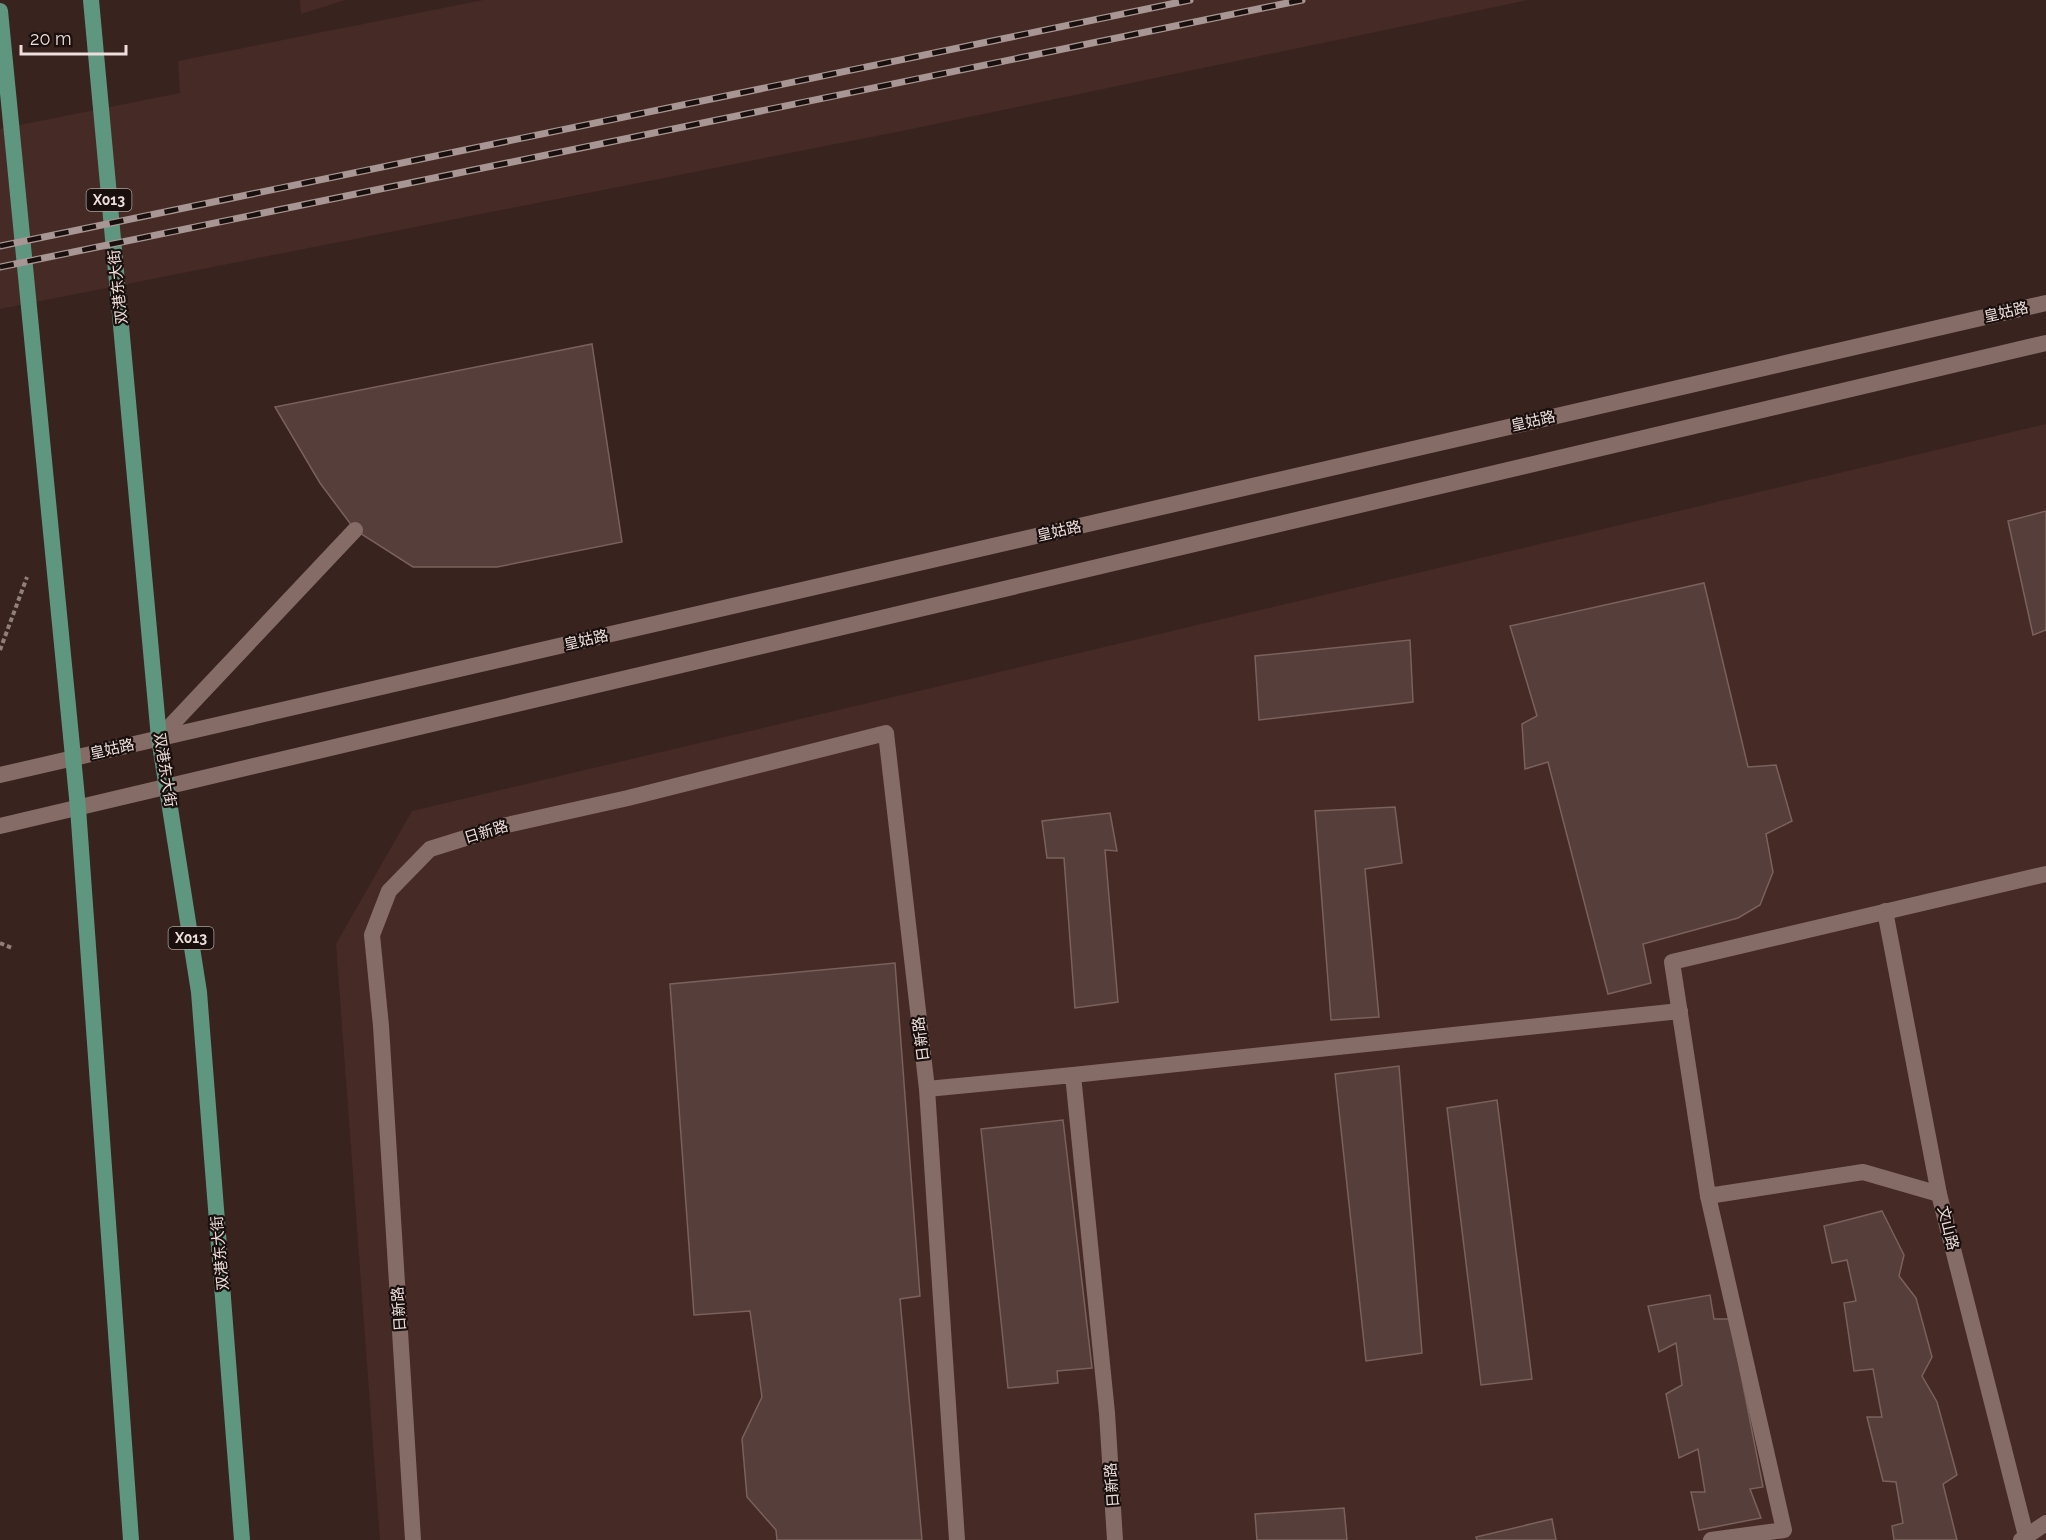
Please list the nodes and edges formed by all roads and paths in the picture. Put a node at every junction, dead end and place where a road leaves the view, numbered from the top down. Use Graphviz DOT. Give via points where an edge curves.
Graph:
graph roads {
  1 [pos="91,0"];
  2 [pos="0,11"];
  3 [pos="2046,303"];
  4 [pos="2046,343"];
  5 [pos="355,530"];
  6 [pos="29,571"];
  7 [pos="0,650"];
  8 [pos="159,738"];
  9 [pos="72,759"];
  10 [pos="0,775"];
  11 [pos="167,788"];
  12 [pos="78,808"];
  13 [pos="0,826"];
  14 [pos="2046,874"];
  15 [pos="1885,911"];
  16 [pos="0,943"];
  17 [pos="12,948"];
  18 [pos="1680,1011"];
  19 [pos="1073,1075"];
  20 [pos="927,1089"];
  21 [pos="1939,1194"];
  22 [pos="1708,1196"];
  23 [pos="2046,1523"];
  24 [pos="1786,1535"];
  25 [pos="2025,1539"];
  26 [pos="131,1540"];
  27 [pos="242,1540"];
  28 [pos="413,1540"];
  29 [pos="957,1540"];
  30 [pos="1115,1540"];
  31 [pos="1711,1540"];
  1 -- 8 [label="main road, 双港东大街 / X013"];
  2 -- 9 [label="main road"];
  3 -- 8 [label="street, 皇姑路"];
  4 -- 11 [label="street"];
  5 -- 8 [label="street"];
  6 -- 7 [label="path"];
  8 -- 9 [label="street, 皇姑路"];
  8 -- 11 [label="main road, 双港东大街 / X013"];
  9 -- 10 [label="street, 皇姑路"];
  9 -- 12 [label="main road"];
  11 -- 12 [label="street"];
  11 -- 27 [label="main road, 双港东大街 / X013" via="199,992"];
  12 -- 13 [label="street"];
  12 -- 26 [label="main road"];
  14 -- 15 [label="street"];
  15 -- 18 [label="street" via="1672,962"];
  15 -- 21 [label="street, 文山路"];
  16 -- 17 [label="path"];
  18 -- 19 [label="street"];
  18 -- 22 [label="street"];
  19 -- 20 [label="street"];
  19 -- 30 [label="street, 日新路" via="1107,1413"];
  20 -- 28 [label="street, 日新路" via="886,733 507,825 430,849 389,891 372,935"];
  20 -- 29 [label="street, 日新路"];
  21 -- 22 [label="street" via="1863,1172"];
  21 -- 25 [label="street, 文山路"];
  22 -- 24 [label="street"];
  23 -- 25 [label="street"];
  24 -- 31 [label="street"];
}
